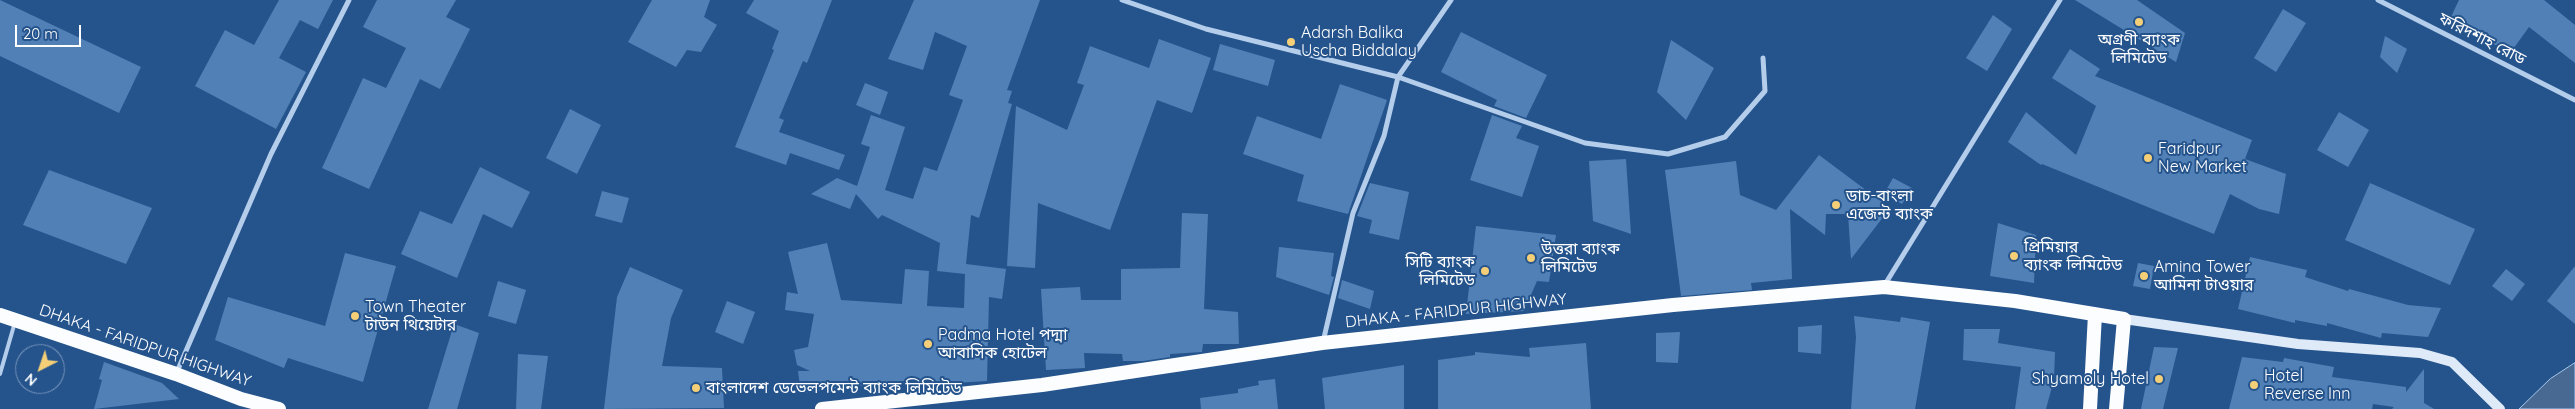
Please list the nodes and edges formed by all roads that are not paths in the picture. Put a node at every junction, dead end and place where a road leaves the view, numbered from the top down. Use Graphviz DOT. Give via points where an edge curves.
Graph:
graph roads {
  1 [pos="349,0"];
  2 [pos="1122,0"];
  3 [pos="1451,0"];
  4 [pos="2060,0"];
  5 [pos="2378,0"];
  6 [pos="1763,58"];
  7 [pos="1398,77"];
  8 [pos="2575,100"];
  9 [pos="1884,287"];
  10 [pos="2096,314"];
  11 [pos="0,315"];
  12 [pos="2124,319"];
  13 [pos="16,320"];
  14 [pos="1322,343"];
  15 [pos="0,374"];
  16 [pos="176,374"];
  17 [pos="278,409"];
  18 [pos="822,409"];
  19 [pos="2090,409"];
  20 [pos="2116,409"];
  21 [pos="2500,409"];
  1 -- 16 [label="street" via="272,154"];
  2 -- 7 [label="street" via="1206,28"];
  3 -- 7 [label="street"];
  4 -- 9 [label="street"];
  5 -- 8 [label="street, ফরিদশাহ রোড"];
  6 -- 7 [label="street" via="1765,91 1725,137 1668,154 1585,143"];
  7 -- 14 [label="street" via="1384,136 1353,213"];
  9 -- 10 [label="highway, DHAKA - FARIDPUR HIGHWAY" via="2015,301"];
  9 -- 14 [label="highway, DHAKA - FARIDPUR HIGHWAY" via="1673,305"];
  10 -- 12 [label="highway, DHAKA - FARIDPUR HIGHWAY"];
  10 -- 19 [label="highway"];
  11 -- 13 [label="highway, DHAKA - FARIDPUR HIGHWAY"];
  12 -- 20 [label="highway"];
  12 -- 21 [label="main road" via="2298,344 2420,353 2452,362"];
  13 -- 15 [label="lane"];
  13 -- 16 [label="highway, DHAKA - FARIDPUR HIGHWAY"];
  14 -- 18 [label="highway, DHAKA - FARIDPUR HIGHWAY" via="1042,385"];
  16 -- 17 [label="highway, DHAKA - FARIDPUR HIGHWAY" via="240,401"];
}
